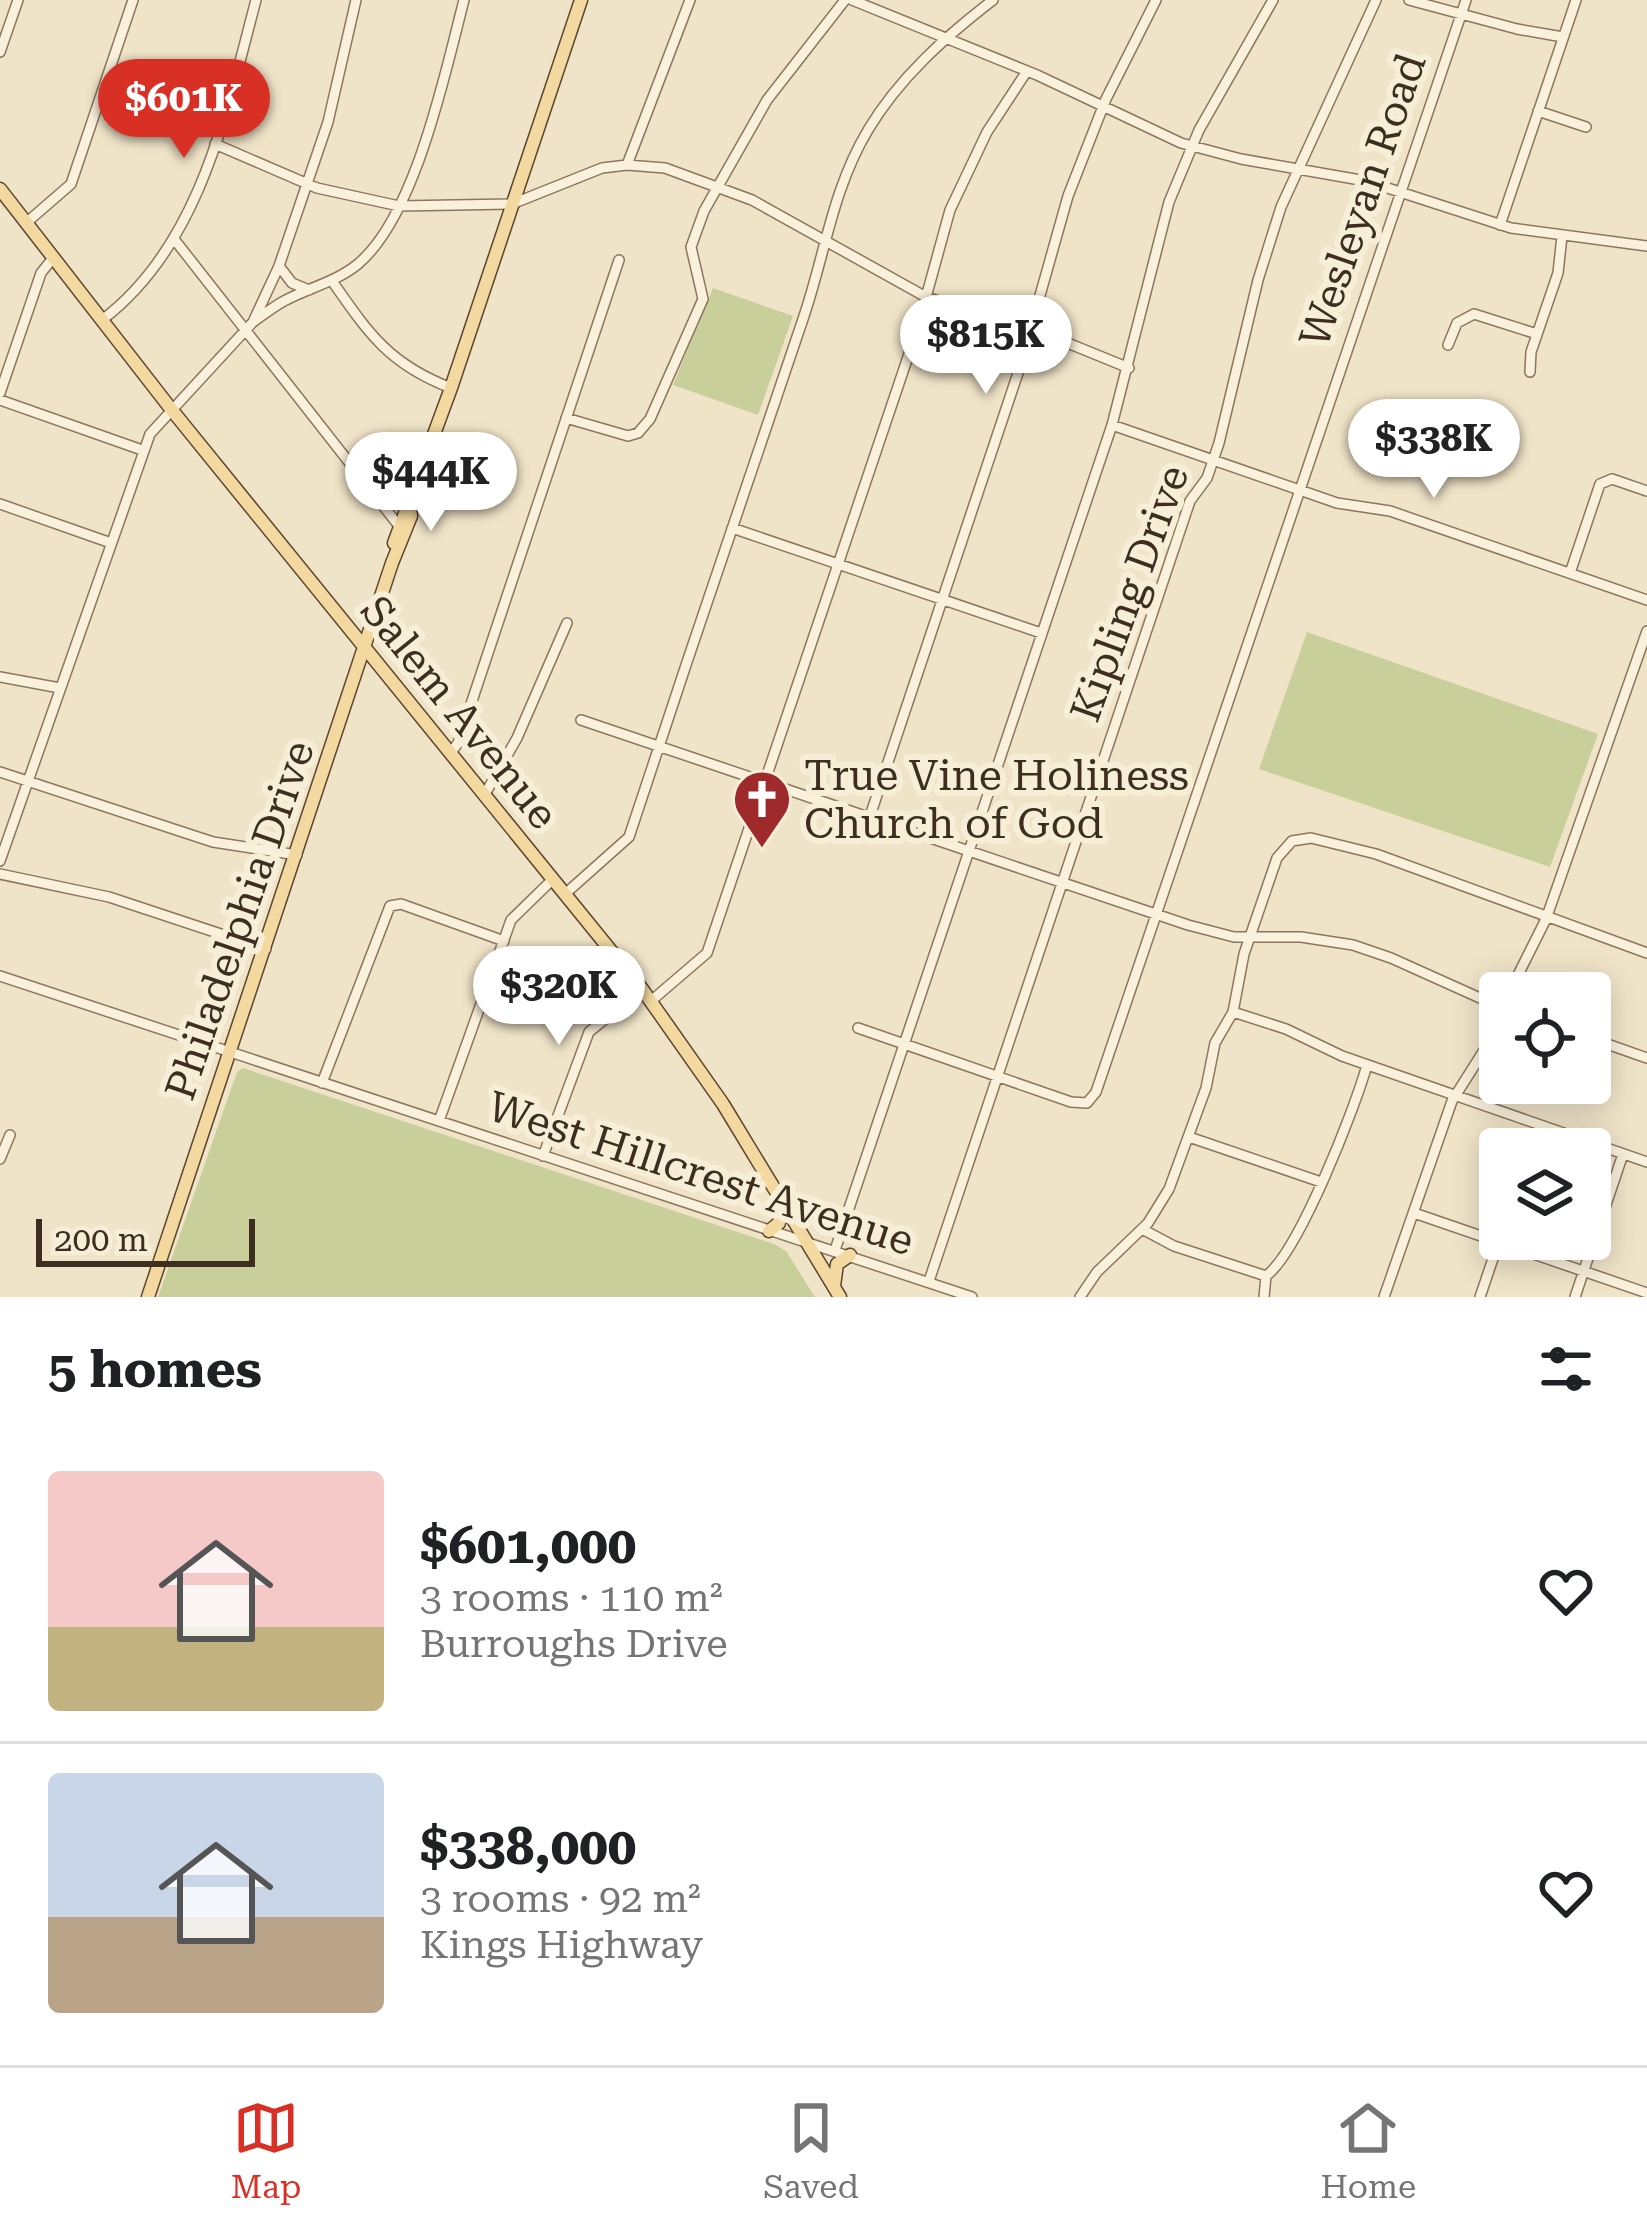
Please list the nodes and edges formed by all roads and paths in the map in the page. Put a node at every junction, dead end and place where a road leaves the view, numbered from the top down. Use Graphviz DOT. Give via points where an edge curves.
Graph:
graph roads {
  1 [pos="18,0"];
  2 [pos="134,0"];
  3 [pos="256,0"];
  4 [pos="356,0"];
  5 [pos="464,0"];
  6 [pos="581,0"];
  7 [pos="690,0"];
  8 [pos="849,0"];
  9 [pos="993,0"];
  10 [pos="1156,0"];
  11 [pos="1273,0"];
  12 [pos="1376,0"];
  13 [pos="1409,0"];
  14 [pos="1466,0"];
  15 [pos="1576,0"];
  16 [pos="1460,15"];
  17 [pos="1563,37"];
  18 [pos="946,40"];
  19 [pos="0,52"];
  20 [pos="1027,71"];
  21 [pos="1103,107"];
  22 [pos="1538,111"];
  23 [pos="1586,127"];
  24 [pos="215,144"];
  25 [pos="1192,146"];
  26 [pos="627,164"];
  27 [pos="1298,167"];
  28 [pos="309,185"];
  29 [pos="717,185"];
  30 [pos="0,189"];
  31 [pos="1400,191"];
  32 [pos="512,204"];
  33 [pos="399,206"];
  34 [pos="26,223"];
  35 [pos="1500,225"];
  36 [pos="1562,236"];
  37 [pos="174,239"];
  38 [pos="825,240"];
  39 [pos="1647,246"];
  40 [pos="53,258"];
  41 [pos="619,260"];
  42 [pos="279,266"];
  43 [pos="332,281"];
  44 [pos="308,290"];
  45 [pos="926,297"];
  46 [pos="102,320"];
  47 [pos="249,326"];
  48 [pos="1031,329"];
  49 [pos="1537,334"];
  50 [pos="1448,345"];
  51 [pos="1129,368"];
  52 [pos="1530,372"];
  53 [pos="451,388"];
  54 [pos="0,396"];
  55 [pos="171,409"];
  56 [pos="566,418"];
  57 [pos="1112,425"];
  58 [pos="142,450"];
  59 [pos="1213,460"];
  60 [pos="1298,489"];
  61 [pos="1647,491"];
  62 [pos="0,504"];
  63 [pos="410,507"];
  64 [pos="399,526"];
  65 [pos="732,528"];
  66 [pos="111,543"];
  67 [pos="392,563"];
  68 [pos="837,564"];
  69 [pos="1570,572"];
  70 [pos="943,599"];
  71 [pos="1647,600"];
  72 [pos="568,623"];
  73 [pos="1647,631"];
  74 [pos="1041,633"];
  75 [pos="365,646"];
  76 [pos="0,677"];
  77 [pos="60,688"];
  78 [pos="580,720"];
  79 [pos="659,747"];
  80 [pos="451,754"];
  81 [pos="0,772"];
  82 [pos="26,781"];
  83 [pos="764,783"];
  84 [pos="484,794"];
  85 [pos="869,819"];
  86 [pos="968,852"];
  87 [pos="297,855"];
  88 [pos="0,861"];
  89 [pos="0,874"];
  90 [pos="554,879"];
  91 [pos="1062,883"];
  92 [pos="565,894"];
  93 [pos="1156,914"];
  94 [pos="1546,919"];
  95 [pos="1249,937"];
  96 [pos="504,941"];
  97 [pos="266,949"];
  98 [pos="1647,953"];
  99 [pos="1520,972"];
  100 [pos="0,976"];
  101 [pos="646,995"];
  102 [pos="1479,997"];
  103 [pos="1233,1012"];
  104 [pos="858,1028"];
  105 [pos="904,1044"];
  106 [pos="1611,1045"];
  107 [pos="232,1052"];
  108 [pos="1479,1058"];
  109 [pos="1647,1058"];
  110 [pos="1367,1065"];
  111 [pos="997,1075"];
  112 [pos="322,1083"];
  113 [pos="1455,1096"];
  114 [pos="439,1121"];
  115 [pos="1539,1125"];
  116 [pos="1538,1128"];
  117 [pos="10,1135"];
  118 [pos="1189,1137"];
  119 [pos="1623,1154"];
  120 [pos="543,1156"];
  121 [pos="0,1159"];
  122 [pos="1647,1162"];
  123 [pos="1322,1182"];
  124 [pos="781,1202"];
  125 [pos="1414,1213"];
  126 [pos="1142,1229"];
  127 [pos="769,1231"];
  128 [pos="1479,1234"];
  129 [pos="808,1244"];
  130 [pos="835,1250"];
  131 [pos="850,1256"];
  132 [pos="1492,1260"];
  133 [pos="1554,1260"];
  134 [pos="1584,1271"];
  135 [pos="1266,1276"];
  136 [pos="928,1281"];
  137 [pos="837,1292"];
  138 [pos="1647,1293"];
  139 [pos="148,1297"];
  140 [pos="972,1297"];
  141 [pos="1080,1297"];
  142 [pos="1264,1297"];
  143 [pos="1384,1297"];
  144 [pos="1480,1297"];
  145 [pos="1575,1297"];
  1 -- 19 [label="street"];
  2 -- 34 [label="street" via="71,184"];
  3 -- 24 [label="street"];
  4 -- 28 [label="street"];
  5 -- 33 [label="street"];
  6 -- 32 [label="main road, Philadelphia Drive"];
  7 -- 26 [label="street"];
  8 -- 18 [label="street"];
  8 -- 29 [label="street" via="767,100"];
  9 -- 18 [label="street"];
  10 -- 21 [label="street"];
  11 -- 25 [label="street"];
  12 -- 27 [label="street, Kipling Drive"];
  13 -- 16 [label="street"];
  14 -- 16 [label="street, Wesleyan Road"];
  15 -- 17 [label="street"];
  16 -- 17 [label="street"];
  16 -- 31 [label="street, Wesleyan Road"];
  17 -- 22 [label="street"];
  18 -- 20 [label="street"];
  18 -- 38 [label="street" via="868,130"];
  20 -- 21 [label="street"];
  20 -- 45 [label="street" via="962,180"];
  21 -- 25 [label="street"];
  21 -- 48 [label="street"];
  22 -- 23 [label="street"];
  22 -- 35 [label="street"];
  24 -- 28 [label="street"];
  24 -- 37 [label="street"];
  25 -- 27 [label="street"];
  25 -- 51 [label="street" via="1156,241"];
  26 -- 29 [label="street"];
  26 -- 32 [label="street"];
  27 -- 31 [label="street"];
  27 -- 59 [label="street, Kipling Drive" via="1263,262"];
  28 -- 33 [label="street"];
  28 -- 42 [label="street"];
  29 -- 38 [label="street"];
  29 -- 56 [label="street" via="691,247 703,299 650,419 628,436"];
  30 -- 34 [label="main road, Salem Avenue"];
  31 -- 35 [label="street"];
  31 -- 60 [label="street, Wesleyan Road"];
  32 -- 33 [label="street"];
  32 -- 53 [label="main road, Philadelphia Drive"];
  33 -- 43 [label="street" via="372,250"];
  34 -- 40 [label="main road, Salem Avenue"];
  35 -- 36 [label="street"];
  36 -- 39 [label="street"];
  36 -- 49 [label="street"];
  37 -- 46 [label="street" via="145,283"];
  37 -- 47 [label="street"];
  38 -- 45 [label="street"];
  38 -- 65 [label="street"];
  40 -- 46 [label="main road, Salem Avenue"];
  40 -- 54 [label="street"];
  41 -- 56 [label="street"];
  42 -- 44 [label="street"];
  42 -- 47 [label="street"];
  43 -- 44 [label="street"];
  43 -- 53 [label="street" via="387,354"];
  44 -- 47 [label="street"];
  45 -- 48 [label="street"];
  45 -- 68 [label="street"];
  46 -- 55 [label="main road, Salem Avenue"];
  47 -- 55 [label="street"];
  47 -- 64 [label="street"];
  48 -- 51 [label="street"];
  48 -- 70 [label="street"];
  49 -- 50 [label="street" via="1474,314 1457,322"];
  49 -- 52 [label="street"];
  51 -- 57 [label="street"];
  53 -- 63 [label="main road, Philadelphia Drive"];
  54 -- 58 [label="street"];
  55 -- 58 [label="street"];
  55 -- 75 [label="main road, Salem Avenue"];
  56 -- 80 [label="street"];
  57 -- 59 [label="street"];
  57 -- 74 [label="street"];
  58 -- 66 [label="street"];
  59 -- 60 [label="street"];
  59 -- 91 [label="street, Kipling Drive" via="1190,501"];
  60 -- 69 [label="street"];
  60 -- 93 [label="street, Wesleyan Road"];
  61 -- 69 [label="street" via="1605,480"];
  62 -- 66 [label="street"];
  63 -- 64 [label="main road, Philadelphia Drive"];
  63 -- 67 [label="main road, Philadelphia Drive"];
  64 -- 67 [label="main road, Philadelphia Drive"];
  65 -- 68 [label="street"];
  65 -- 79 [label="street"];
  66 -- 77 [label="street"];
  67 -- 75 [label="main road, Philadelphia Drive"];
  68 -- 70 [label="street"];
  68 -- 83 [label="street"];
  69 -- 71 [label="street"];
  70 -- 74 [label="street"];
  70 -- 85 [label="street"];
  72 -- 84 [label="street"];
  73 -- 94 [label="street"];
  74 -- 86 [label="street"];
  75 -- 80 [label="main road, Salem Avenue"];
  75 -- 87 [label="main road, Philadelphia Drive"];
  76 -- 77 [label="street"];
  77 -- 82 [label="street"];
  78 -- 79 [label="street"];
  79 -- 83 [label="street"];
  79 -- 92 [label="street" via="627,842"];
  80 -- 84 [label="main road, Salem Avenue"];
  81 -- 82 [label="street"];
  82 -- 87 [label="street" via="200,838"];
  82 -- 88 [label="street"];
  83 -- 85 [label="street"];
  83 -- 101 [label="street" via="706,955"];
  84 -- 90 [label="main road, Salem Avenue"];
  85 -- 86 [label="street"];
  86 -- 91 [label="street"];
  86 -- 105 [label="street"];
  87 -- 97 [label="main road, Philadelphia Drive"];
  89 -- 97 [label="street" via="109,897"];
  90 -- 92 [label="main road, Salem Avenue"];
  90 -- 96 [label="street" via="519,909"];
  91 -- 93 [label="street"];
  91 -- 111 [label="street, Kipling Drive"];
  92 -- 101 [label="main road, Salem Avenue"];
  93 -- 95 [label="street"];
  93 -- 111 [label="street, Wesleyan Road" via="1088,1102"];
  94 -- 95 [label="street" via="1376,854 1311,838 1291,842 1276,858"];
  94 -- 98 [label="street"];
  94 -- 99 [label="street"];
  95 -- 102 [label="street" via="1364,948"];
  95 -- 103 [label="street"];
  96 -- 112 [label="street" via="390,906"];
  96 -- 114 [label="street"];
  97 -- 107 [label="main road, Philadelphia Drive"];
  100 -- 107 [label="street, West Hillcrest Avenue"];
  101 -- 120 [label="street" via="589,1032"];
  101 -- 124 [label="main road, Salem Avenue"];
  103 -- 110 [label="street"];
  103 -- 118 [label="street" via="1215,1042"];
  104 -- 105 [label="street"];
  105 -- 111 [label="street"];
  105 -- 130 [label="street"];
  106 -- 109 [label="street"];
  107 -- 112 [label="street, West Hillcrest Avenue"];
  107 -- 139 [label="main road, Philadelphia Drive"];
  108 -- 113 [label="street"];
  110 -- 113 [label="street"];
  110 -- 123 [label="street"];
  111 -- 136 [label="street, Kipling Drive"];
  112 -- 114 [label="street, West Hillcrest Avenue"];
  113 -- 115 [label="street"];
  113 -- 125 [label="street"];
  114 -- 120 [label="street, West Hillcrest Avenue"];
  115 -- 116 [label="street"];
  115 -- 119 [label="street"];
  117 -- 121 [label="street"];
  118 -- 123 [label="street"];
  118 -- 126 [label="street"];
  119 -- 122 [label="street"];
  119 -- 134 [label="street"];
  120 -- 127 [label="street, West Hillcrest Avenue"];
  123 -- 135 [label="street"];
  124 -- 127 [label="main road"];
  124 -- 129 [label="main road, Salem Avenue"];
  125 -- 128 [label="street"];
  125 -- 143 [label="street"];
  126 -- 135 [label="street"];
  126 -- 141 [label="street"];
  127 -- 129 [label="street, West Hillcrest Avenue"];
  129 -- 130 [label="street, West Hillcrest Avenue"];
  129 -- 137 [label="main road, Salem Avenue"];
  130 -- 131 [label="street, West Hillcrest Avenue"];
  131 -- 136 [label="street, West Hillcrest Avenue"];
  131 -- 137 [label="main road" via="837,1264"];
  132 -- 144 [label="street"];
  133 -- 134 [label="street"];
  134 -- 138 [label="street"];
  134 -- 145 [label="street"];
  135 -- 142 [label="street"];
  136 -- 140 [label="street, West Hillcrest Avenue"];
}
